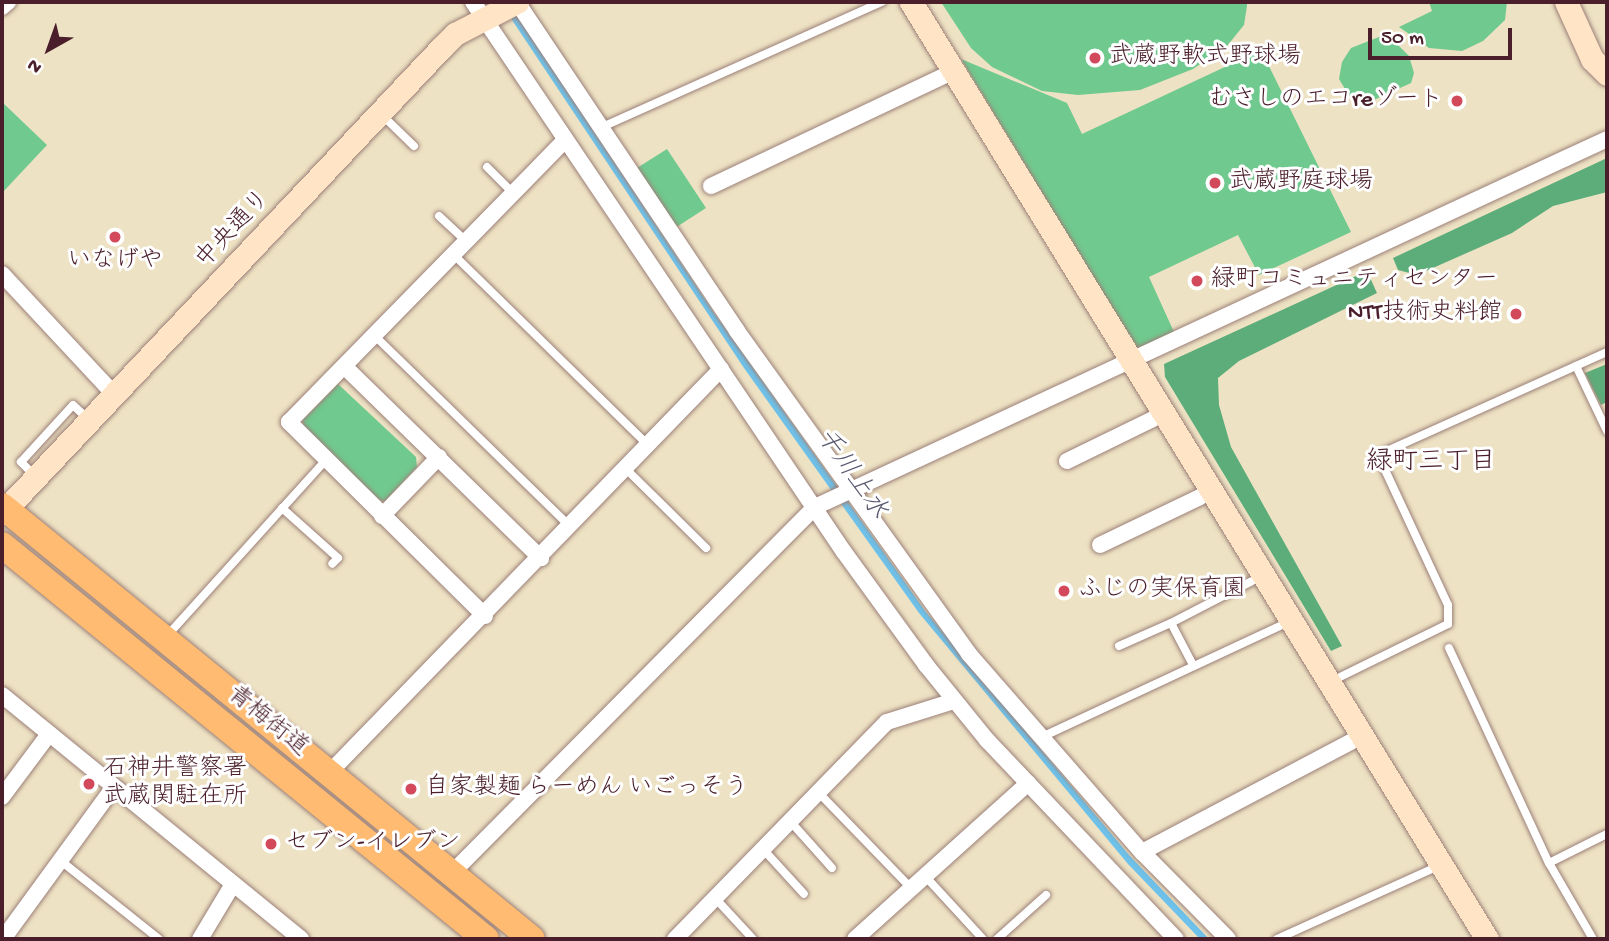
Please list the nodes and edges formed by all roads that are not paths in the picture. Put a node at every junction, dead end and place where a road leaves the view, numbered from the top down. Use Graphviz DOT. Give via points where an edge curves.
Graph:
graph roads {
  1 [pos="8,2"];
  2 [pos="882,2"];
  3 [pos="911,2"];
  4 [pos="1566,2"];
  5 [pos="515,3"];
  6 [pos="2,7"];
  7 [pos="483,11"];
  8 [pos="954,71"];
  9 [pos="1607,74"];
  10 [pos="380,114"];
  11 [pos="600,128"];
  12 [pos="1607,139"];
  13 [pos="564,141"];
  14 [pos="414,146"];
  15 [pos="486,167"];
  16 [pos="711,186"];
  17 [pos="514,194"];
  18 [pos="439,216"];
  19 [pos="467,242"];
  20 [pos="454,255"];
  21 [pos="2,274"];
  22 [pos="376,337"];
  23 [pos="1607,352"];
  24 [pos="1134,362"];
  25 [pos="1576,366"];
  26 [pos="345,367"];
  27 [pos="721,369"];
  28 [pos="114,394"];
  29 [pos="1153,419"];
  30 [pos="1607,431"];
  31 [pos="648,445"];
  32 [pos="439,457"];
  33 [pos="325,461"];
  34 [pos="1067,461"];
  35 [pos="625,468"];
  36 [pos="842,493"];
  37 [pos="1200,497"];
  38 [pos="815,507"];
  39 [pos="282,508"];
  40 [pos="3,509"];
  41 [pos="382,516"];
  42 [pos="570,526"];
  43 [pos="2,545"];
  44 [pos="1100,545"];
  45 [pos="706,548"];
  46 [pos="541,558"];
  47 [pos="332,564"];
  48 [pos="1252,581"];
  49 [pos="485,616"];
  50 [pos="1171,622"];
  51 [pos="1280,626"];
  52 [pos="164,639"];
  53 [pos="1119,646"];
  54 [pos="1449,648"];
  55 [pos="1193,665"];
  56 [pos="1340,677"];
  57 [pos="2,695"];
  58 [pos="954,701"];
  59 [pos="49,734"];
  60 [pos="1044,736"];
  61 [pos="1351,742"];
  62 [pos="329,773"];
  63 [pos="1028,783"];
  64 [pos="113,788"];
  65 [pos="817,792"];
  66 [pos="2,797"];
  67 [pos="790,821"];
  68 [pos="1607,834"];
  69 [pos="762,848"];
  70 [pos="1142,852"];
  71 [pos="61,861"];
  72 [pos="1549,863"];
  73 [pos="832,867"];
  74 [pos="1430,870"];
  75 [pos="452,873"];
  76 [pos="925,876"];
  77 [pos="233,884"];
  78 [pos="911,888"];
  79 [pos="804,894"];
  80 [pos="1046,895"];
  81 [pos="715,898"];
  82 [pos="10,936"];
  83 [pos="299,938"];
  84 [pos="159,939"];
  85 [pos="200,939"];
  86 [pos="486,939"];
  87 [pos="532,939"];
  88 [pos="675,939"];
  89 [pos="753,939"];
  90 [pos="855,939"];
  91 [pos="983,939"];
  92 [pos="997,939"];
  93 [pos="1176,939"];
  94 [pos="1228,939"];
  95 [pos="1278,939"];
  96 [pos="1488,939"];
  97 [pos="1593,939"];
  1 -- 6 [label="street"];
  2 -- 11 [label="lane"];
  3 -- 8 [label="street"];
  4 -- 9 [label="street" via="1592,59"];
  5 -- 7 [label="street, 中央通り"];
  5 -- 11 [label="street"];
  7 -- 10 [label="street, 中央通り" via="455,34"];
  7 -- 13 [label="street"];
  8 -- 16 [label="street"];
  8 -- 24 [label="street"];
  10 -- 14 [label="lane"];
  10 -- 28 [label="street, 中央通り"];
  11 -- 36 [label="street"];
  12 -- 24 [label="street"];
  13 -- 17 [label="street"];
  13 -- 27 [label="street"];
  15 -- 17 [label="lane"];
  17 -- 19 [label="street"];
  18 -- 19 [label="lane"];
  19 -- 20 [label="street"];
  20 -- 22 [label="street"];
  20 -- 31 [label="lane"];
  21 -- 28 [label="street"];
  22 -- 26 [label="street"];
  22 -- 42 [label="lane"];
  23 -- 25 [label="lane"];
  24 -- 36 [label="street"];
  24 -- 96 [label="street"];
  25 -- 30 [label="lane"];
  25 -- 56 [label="lane" via="1378,455 1448,605 1448,624"];
  26 -- 32 [label="street"];
  26 -- 33 [label="street" via="289,422"];
  27 -- 31 [label="street"];
  27 -- 38 [label="street"];
  28 -- 40 [label="street, 中央通り"];
  29 -- 34 [label="street"];
  31 -- 35 [label="street"];
  32 -- 41 [label="street"];
  32 -- 46 [label="street"];
  33 -- 39 [label="lane"];
  33 -- 41 [label="street"];
  35 -- 42 [label="street"];
  35 -- 45 [label="lane"];
  36 -- 38 [label="street"];
  36 -- 60 [label="street" via="968,654"];
  37 -- 44 [label="street"];
  38 -- 58 [label="street"];
  38 -- 75 [label="street"];
  39 -- 47 [label="lane" via="338,558"];
  39 -- 52 [label="lane"];
  40 -- 52 [label="main road, 青梅街道"];
  41 -- 49 [label="street"];
  42 -- 46 [label="street"];
  43 -- 86 [label="main road, 青梅街道"];
  46 -- 49 [label="street"];
  48 -- 50 [label="lane"];
  49 -- 62 [label="street"];
  50 -- 53 [label="lane"];
  50 -- 55 [label="lane"];
  51 -- 55 [label="lane"];
  52 -- 62 [label="main road, 青梅街道"];
  54 -- 72 [label="lane"];
  55 -- 60 [label="lane"];
  57 -- 59 [label="street"];
  58 -- 63 [label="street"];
  58 -- 65 [label="street" via="887,722"];
  59 -- 64 [label="street"];
  59 -- 66 [label="street"];
  60 -- 70 [label="street"];
  61 -- 70 [label="street"];
  62 -- 75 [label="main road, 青梅街道"];
  63 -- 76 [label="street"];
  63 -- 93 [label="street"];
  64 -- 71 [label="street"];
  64 -- 77 [label="street"];
  65 -- 67 [label="street"];
  65 -- 78 [label="lane"];
  67 -- 69 [label="street"];
  67 -- 73 [label="lane"];
  68 -- 72 [label="lane"];
  69 -- 79 [label="lane"];
  69 -- 81 [label="street"];
  70 -- 94 [label="street"];
  71 -- 82 [label="street"];
  71 -- 84 [label="lane"];
  72 -- 97 [label="lane"];
  74 -- 95 [label="lane"];
  75 -- 87 [label="main road, 青梅街道"];
  76 -- 78 [label="street"];
  76 -- 91 [label="lane"];
  77 -- 83 [label="street"];
  77 -- 85 [label="street"];
  78 -- 90 [label="street"];
  80 -- 92 [label="lane"];
  81 -- 88 [label="street"];
  81 -- 89 [label="lane"];
}
